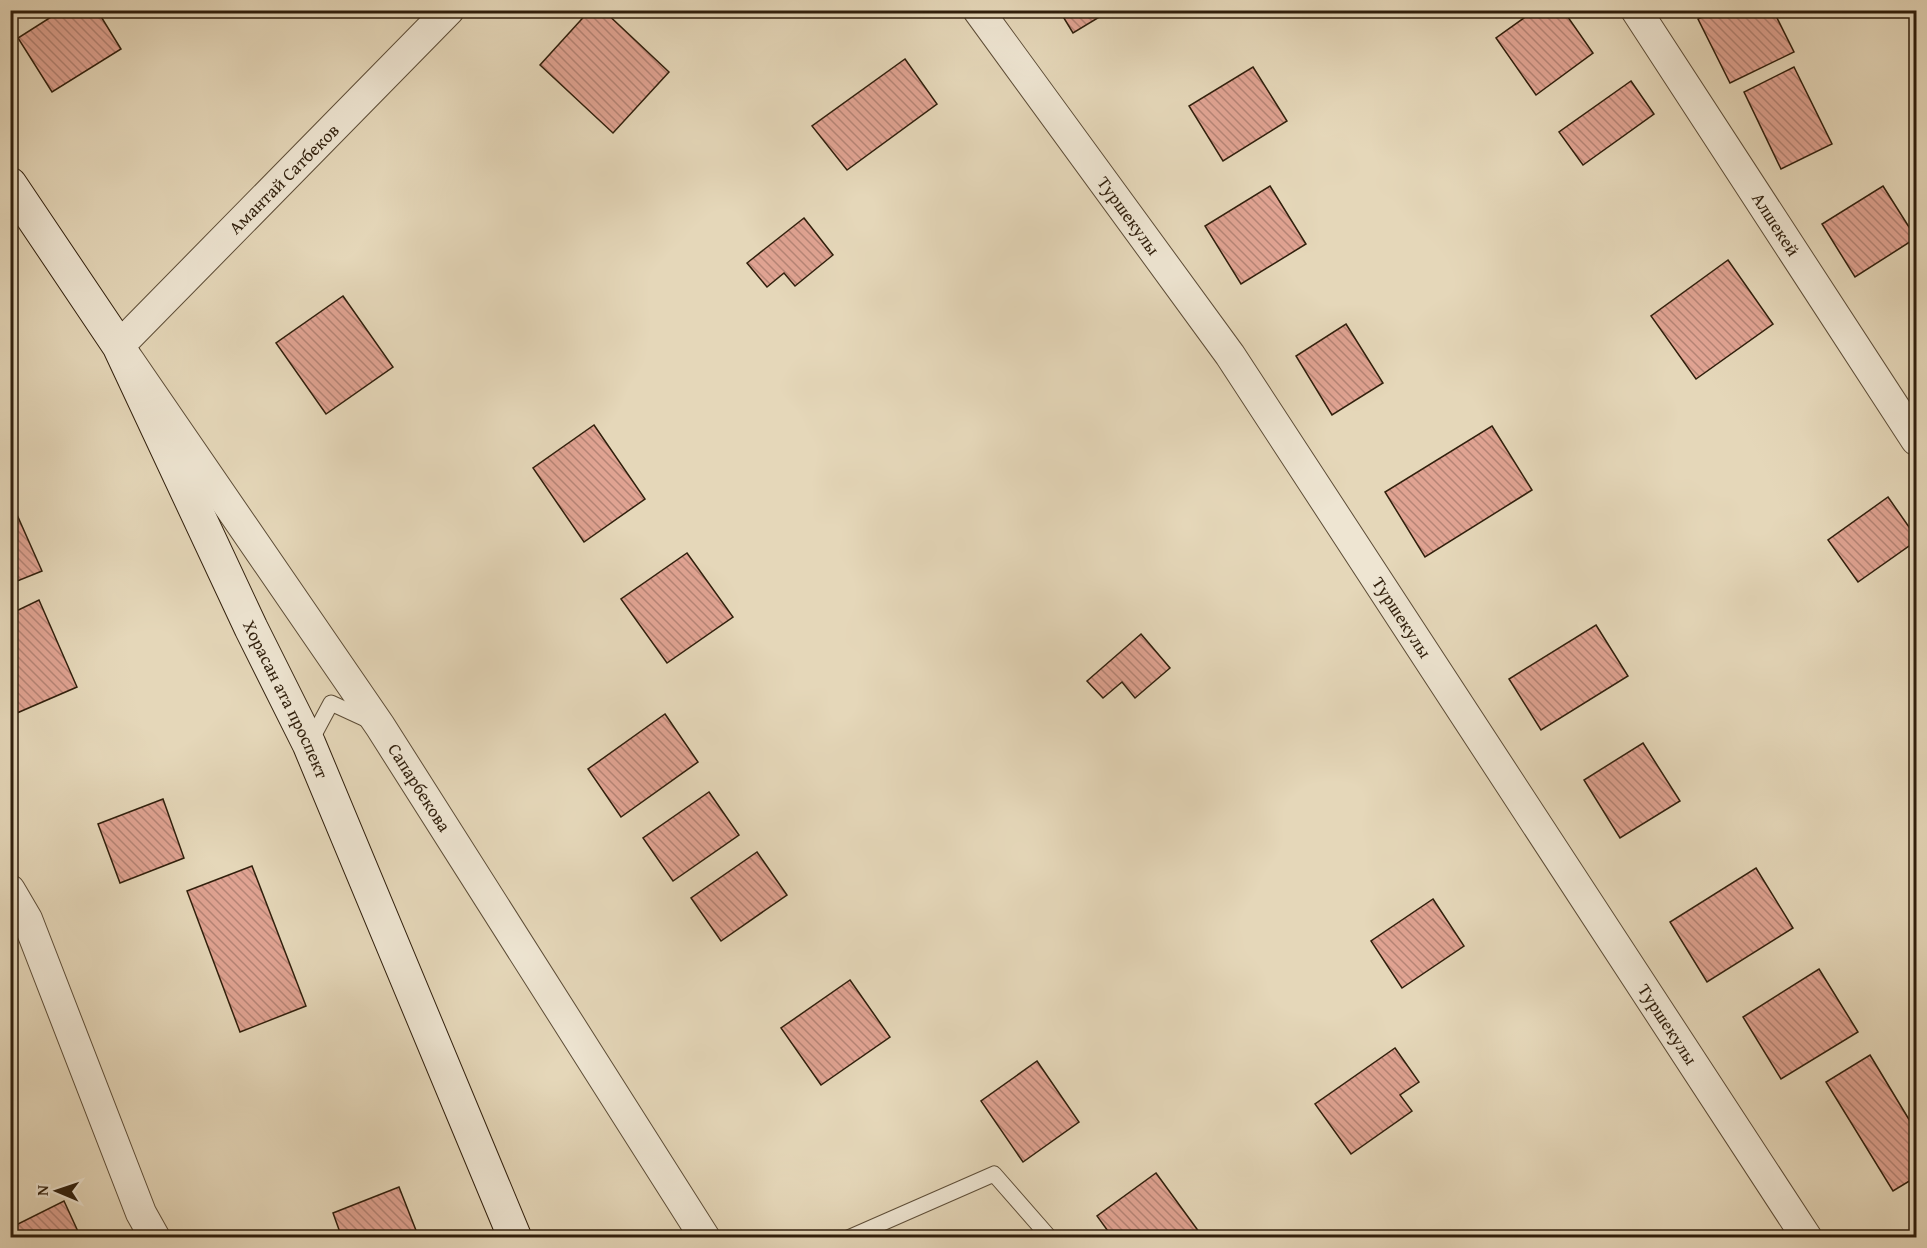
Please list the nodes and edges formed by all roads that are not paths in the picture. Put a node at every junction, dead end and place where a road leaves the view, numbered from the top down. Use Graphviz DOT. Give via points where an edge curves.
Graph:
graph roads {
  1 [pos="449,10"];
  2 [pos="978,10"];
  3 [pos="1636,10"];
  4 [pos="10,184"];
  5 [pos="118,346"];
  6 [pos="1917,440"];
  7 [pos="380,726"];
  8 [pos="309,744"];
  9 [pos="10,890"];
  10 [pos="155,1238"];
  11 [pos="515,1238"];
  12 [pos="705,1238"];
  13 [pos="848,1238"];
  14 [pos="1050,1238"];
  15 [pos="1807,1238"];
  1 -- 5 [label="street, Амантай Сатбеков"];
  2 -- 15 [label="street, Туршекулы" via="1230,355"];
  3 -- 6 [label="street, Алшекей"];
  4 -- 5 [label="main road, Хорасан ата проспект"];
  5 -- 7 [label="street, Сапарбекова"];
  5 -- 8 [label="main road, Хорасан ата проспект"];
  7 -- 8 [label="lane" via="331,703"];
  7 -- 12 [label="street, Сапарбекова"];
  8 -- 11 [label="main road, Хорасан ата проспект"];
  9 -- 10 [label="street" via="27,919 141,1213"];
  13 -- 14 [label="lane" via="994,1174"];
}
